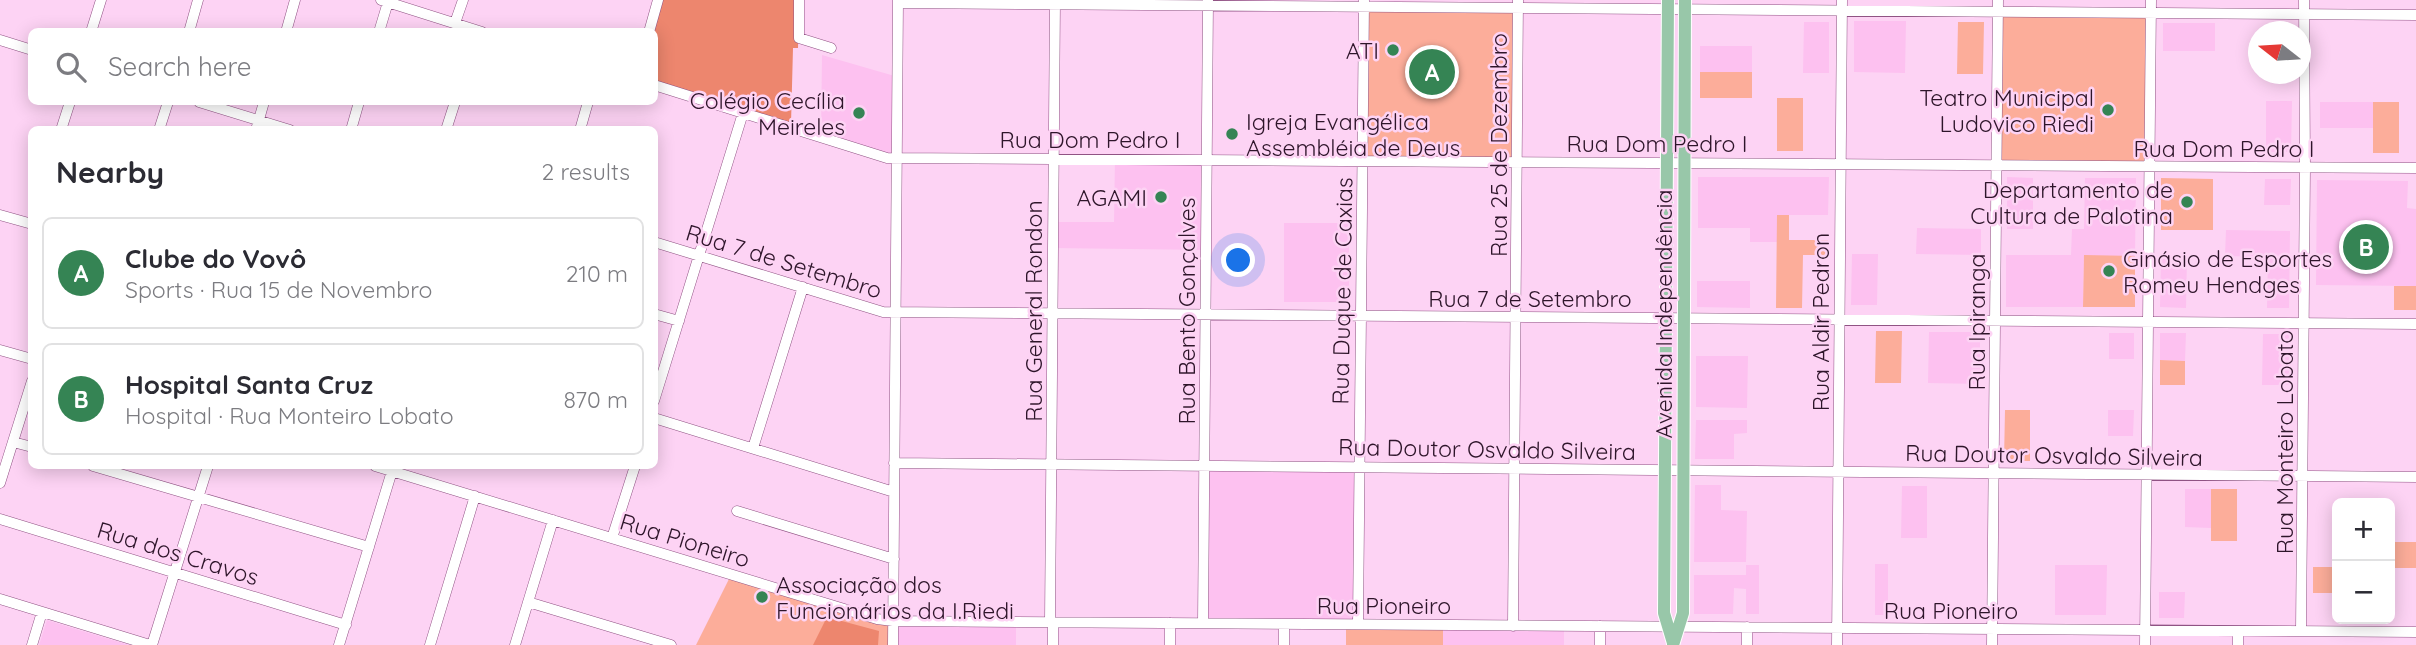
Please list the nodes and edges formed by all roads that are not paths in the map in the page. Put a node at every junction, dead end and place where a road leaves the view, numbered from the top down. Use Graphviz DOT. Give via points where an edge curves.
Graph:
graph roads {
  1 [pos="101,0"];
  2 [pos="198,0"];
  3 [pos="295,0"];
  4 [pos="463,0"];
  5 [pos="658,0"];
  6 [pos="799,0"];
  7 [pos="1998,0"];
  8 [pos="2151,0"];
  9 [pos="2304,0"];
  10 [pos="384,1"];
  11 [pos="898,1"];
  12 [pos="1055,2"];
  13 [pos="1208,3"];
  14 [pos="1364,3"];
  15 [pos="1518,4"];
  16 [pos="1668,4"];
  17 [pos="1685,4"];
  18 [pos="1842,5"];
  19 [pos="1997,11"];
  20 [pos="2151,13"];
  21 [pos="2303,14"];
  22 [pos="2416,15"];
  23 [pos="455,23"];
  24 [pos="92,28"];
  25 [pos="190,28"];
  26 [pos="287,28"];
  27 [pos="380,28"];
  28 [pos="469,28"];
  29 [pos="650,28"];
  30 [pos="0,40"];
  31 [pos="831,48"];
  32 [pos="28,49"];
  33 [pos="658,86"];
  34 [pos="69,105"];
  35 [pos="167,105"];
  36 [pos="207,105"];
  37 [pos="263,105"];
  38 [pos="358,105"];
  39 [pos="454,105"];
  40 [pos="587,105"];
  41 [pos="743,113"];
  42 [pos="257,125"];
  43 [pos="62,126"];
  44 [pos="160,126"];
  45 [pos="352,126"];
  46 [pos="447,126"];
  47 [pos="581,126"];
  48 [pos="892,158"];
  49 [pos="1054,158"];
  50 [pos="1207,159"];
  51 [pos="1362,160"];
  52 [pos="1517,161"];
  53 [pos="1667,162"];
  54 [pos="1685,162"];
  55 [pos="1841,164"];
  56 [pos="1996,165"];
  57 [pos="2149,166"];
  58 [pos="2305,167"];
  59 [pos="2416,168"];
  60 [pos="0,215"];
  61 [pos="28,223"];
  62 [pos="658,243"];
  63 [pos="699,256"];
  64 [pos="803,288"];
  65 [pos="896,312"];
  66 [pos="1052,314"];
  67 [pos="658,315"];
  68 [pos="1205,315"];
  69 [pos="1360,316"];
  70 [pos="1516,317"];
  71 [pos="1666,318"];
  72 [pos="1685,318"];
  73 [pos="1840,320"];
  74 [pos="679,321"];
  75 [pos="1995,321"];
  76 [pos="2148,322"];
  77 [pos="2304,323"];
  78 [pos="2416,324"];
  79 [pos="0,350"];
  80 [pos="28,358"];
  81 [pos="658,388"];
  82 [pos="28,394"];
  83 [pos="658,419"];
  84 [pos="13,442"];
  85 [pos="28,446"];
  86 [pos="753,448"];
  87 [pos="894,463"];
  88 [pos="1051,464"];
  89 [pos="1204,466"];
  90 [pos="1359,467"];
  91 [pos="103,469"];
  92 [pos="207,469"];
  93 [pos="387,469"];
  94 [pos="634,469"];
  95 [pos="1514,469"];
  96 [pos="1665,470"];
  97 [pos="1684,470"];
  98 [pos="392,471"];
  99 [pos="1838,472"];
  100 [pos="1994,473"];
  101 [pos="2146,475"];
  102 [pos="2302,476"];
  103 [pos="2416,477"];
  104 [pos="0,483"];
  105 [pos="894,492"];
  106 [pos="475,496"];
  107 [pos="198,497"];
  108 [pos="737,510"];
  109 [pos="0,519"];
  110 [pos="553,520"];
  111 [pos="612,538"];
  112 [pos="369,547"];
  113 [pos="894,559"];
  114 [pos="175,572"];
  115 [pos="0,599"];
  116 [pos="528,602"];
  117 [pos="42,612"];
  118 [pos="893,621"];
  119 [pos="1052,622"];
  120 [pos="1170,623"];
  121 [pos="1203,623"];
  122 [pos="1284,624"];
  123 [pos="1358,624"];
  124 [pos="345,625"];
  125 [pos="1513,626"];
  126 [pos="1600,626"];
  127 [pos="1673,627"];
  128 [pos="1747,627"];
  129 [pos="1837,628"];
  130 [pos="1993,629"];
  131 [pos="2145,630"];
  132 [pos="2238,631"];
  133 [pos="2301,632"];
  134 [pos="2369,632"];
  135 [pos="2416,632"];
  136 [pos="1673,644"];
  137 [pos="32,645"];
  138 [pos="151,645"];
  139 [pos="339,645"];
  140 [pos="430,645"];
  141 [pos="515,645"];
  142 [pos="671,645"];
  143 [pos="893,645"];
  144 [pos="1053,645"];
  145 [pos="1170,645"];
  146 [pos="1284,645"];
  147 [pos="1600,645"];
  148 [pos="1747,645"];
  149 [pos="1837,645"];
  150 [pos="1992,645"];
  151 [pos="2145,645"];
  152 [pos="2238,645"];
  153 [pos="2369,645"];
  1 -- 24 [label="street"];
  2 -- 25 [label="street"];
  3 -- 26 [label="street"];
  4 -- 23 [label="street"];
  5 -- 29 [label="street"];
  6 -- 31 [label="street" via="799,38"];
  7 -- 19 [label="street, Rua Ipiranga"];
  8 -- 20 [label="street"];
  9 -- 21 [label="street, Rua Monteiro Lobato"];
  10 -- 23 [label="street"];
  10 -- 27 [label="street"];
  11 -- 12 [label="street"];
  11 -- 48 [label="street"];
  12 -- 13 [label="street"];
  12 -- 49 [label="street, Rua General Rondon"];
  13 -- 14 [label="street"];
  13 -- 50 [label="street, Rua Bento Gonçalves"];
  14 -- 15 [label="street"];
  14 -- 51 [label="street, Rua Duque de Caxias"];
  15 -- 16 [label="street"];
  15 -- 52 [label="street, Rua 25 de Dezembro"];
  16 -- 17 [label="street"];
  16 -- 53 [label="main road, Avenida Independência"];
  17 -- 18 [label="street"];
  17 -- 54 [label="main road, Avenida Independência"];
  18 -- 19 [label="street"];
  18 -- 55 [label="street, Rua Aldir Pedron"];
  19 -- 20 [label="street"];
  19 -- 56 [label="street, Rua Ipiranga"];
  20 -- 21 [label="street"];
  20 -- 57 [label="street"];
  21 -- 22 [label="street"];
  21 -- 58 [label="street, Rua Monteiro Lobato"];
  23 -- 28 [label="street"];
  30 -- 32 [label="street"];
  33 -- 41 [label="street, Rua Dom Pedro I"];
  34 -- 43 [label="street"];
  35 -- 44 [label="street"];
  36 -- 42 [label="street"];
  37 -- 42 [label="street"];
  38 -- 45 [label="street"];
  39 -- 46 [label="street"];
  40 -- 47 [label="street"];
  41 -- 48 [label="street, Rua Dom Pedro I"];
  41 -- 63 [label="street"];
  48 -- 49 [label="street, Rua Dom Pedro I"];
  48 -- 65 [label="street"];
  49 -- 50 [label="street, Rua Dom Pedro I"];
  49 -- 66 [label="street, Rua General Rondon"];
  50 -- 51 [label="street, Rua Dom Pedro I"];
  50 -- 68 [label="street, Rua Bento Gonçalves"];
  51 -- 52 [label="street, Rua Dom Pedro I"];
  51 -- 69 [label="street, Rua Duque de Caxias"];
  52 -- 53 [label="street, Rua Dom Pedro I"];
  52 -- 70 [label="street, Rua 25 de Dezembro"];
  53 -- 54 [label="street, Rua Dom Pedro I"];
  53 -- 71 [label="main road, Avenida Independência"];
  54 -- 55 [label="street, Rua Dom Pedro I"];
  54 -- 72 [label="main road, Avenida Independência"];
  55 -- 56 [label="street, Rua Dom Pedro I"];
  55 -- 73 [label="street, Rua Aldir Pedron"];
  56 -- 57 [label="street, Rua Dom Pedro I"];
  56 -- 75 [label="street, Rua Ipiranga"];
  57 -- 58 [label="street, Rua Dom Pedro I"];
  57 -- 76 [label="street"];
  58 -- 59 [label="street, Rua Dom Pedro I"];
  58 -- 77 [label="street, Rua Monteiro Lobato"];
  60 -- 61 [label="street"];
  62 -- 63 [label="street, Rua 7 de Setembro"];
  63 -- 64 [label="street, Rua 7 de Setembro"];
  63 -- 74 [label="street"];
  64 -- 65 [label="street, Rua 7 de Setembro"];
  64 -- 86 [label="street"];
  65 -- 66 [label="street, Rua 7 de Setembro"];
  65 -- 87 [label="street"];
  66 -- 68 [label="street, Rua 7 de Setembro"];
  66 -- 88 [label="street, Rua General Rondon"];
  67 -- 74 [label="street"];
  68 -- 69 [label="street, Rua 7 de Setembro"];
  68 -- 89 [label="street, Rua Bento Gonçalves"];
  69 -- 70 [label="street, Rua 7 de Setembro"];
  69 -- 90 [label="street, Rua Duque de Caxias"];
  70 -- 71 [label="street, Rua 7 de Setembro"];
  70 -- 95 [label="street, Rua 25 de Dezembro"];
  71 -- 72 [label="street, Rua 7 de Setembro"];
  71 -- 96 [label="main road, Avenida Independência"];
  72 -- 73 [label="street, Rua 7 de Setembro"];
  72 -- 97 [label="main road, Avenida Independência"];
  73 -- 75 [label="street, Rua 7 de Setembro"];
  73 -- 99 [label="street, Rua Aldir Pedron"];
  74 -- 81 [label="street"];
  75 -- 76 [label="street, Rua 7 de Setembro"];
  75 -- 100 [label="street, Rua Ipiranga"];
  76 -- 77 [label="street, Rua 7 de Setembro"];
  76 -- 101 [label="street"];
  77 -- 78 [label="street, Rua 7 de Setembro"];
  77 -- 102 [label="street, Rua Monteiro Lobato"];
  79 -- 80 [label="street"];
  82 -- 84 [label="street"];
  83 -- 86 [label="street"];
  84 -- 85 [label="street"];
  84 -- 104 [label="street"];
  86 -- 105 [label="street"];
  87 -- 88 [label="street, Rua Doutor Osvaldo Silveira"];
  87 -- 105 [label="street"];
  88 -- 89 [label="street, Rua Doutor Osvaldo Silveira"];
  88 -- 119 [label="street, Rua General Rondon"];
  89 -- 90 [label="street, Rua Doutor Osvaldo Silveira"];
  89 -- 121 [label="street, Rua Bento Gonçalves"];
  90 -- 95 [label="street, Rua Doutor Osvaldo Silveira"];
  90 -- 123 [label="street, Rua Duque de Caxias"];
  91 -- 107 [label="street"];
  92 -- 107 [label="street"];
  93 -- 98 [label="street, Rua Pioneiro"];
  94 -- 111 [label="street"];
  95 -- 96 [label="street, Rua Doutor Osvaldo Silveira"];
  95 -- 125 [label="street, Rua 25 de Dezembro"];
  96 -- 97 [label="street, Rua Doutor Osvaldo Silveira"];
  96 -- 127 [label="main road, Avenida Independência" via="1664,613"];
  97 -- 99 [label="street, Rua Doutor Osvaldo Silveira"];
  97 -- 127 [label="main road, Avenida Independência" via="1683,613"];
  98 -- 106 [label="street, Rua Pioneiro"];
  98 -- 112 [label="street"];
  99 -- 100 [label="street, Rua Doutor Osvaldo Silveira"];
  99 -- 129 [label="street, Rua Aldir Pedron"];
  100 -- 101 [label="street, Rua Doutor Osvaldo Silveira"];
  100 -- 130 [label="street, Rua Ipiranga"];
  101 -- 102 [label="street, Rua Doutor Osvaldo Silveira"];
  101 -- 131 [label="street"];
  102 -- 103 [label="street, Rua Doutor Osvaldo Silveira"];
  102 -- 133 [label="street, Rua Monteiro Lobato"];
  105 -- 113 [label="street"];
  106 -- 110 [label="street, Rua Pioneiro"];
  106 -- 140 [label="street"];
  107 -- 112 [label="street"];
  107 -- 114 [label="street"];
  108 -- 113 [label="street"];
  109 -- 114 [label="street, Rua dos Cravos"];
  110 -- 111 [label="street, Rua Pioneiro"];
  110 -- 116 [label="street"];
  111 -- 118 [label="street, Rua Pioneiro"];
  112 -- 124 [label="street"];
  113 -- 118 [label="street"];
  114 -- 124 [label="street, Rua dos Cravos"];
  114 -- 138 [label="street"];
  115 -- 117 [label="street"];
  116 -- 141 [label="street"];
  116 -- 142 [label="street"];
  117 -- 137 [label="street"];
  117 -- 138 [label="street"];
  118 -- 119 [label="street, Rua Pioneiro"];
  118 -- 143 [label="street"];
  119 -- 120 [label="street, Rua Pioneiro"];
  119 -- 144 [label="street, Rua General Rondon"];
  120 -- 121 [label="street, Rua Pioneiro"];
  120 -- 145 [label="street"];
  121 -- 122 [label="street, Rua Pioneiro"];
  122 -- 123 [label="street, Rua Pioneiro"];
  122 -- 146 [label="street"];
  123 -- 125 [label="street, Rua Pioneiro"];
  124 -- 139 [label="street"];
  125 -- 126 [label="street, Rua Pioneiro"];
  126 -- 127 [label="street, Rua Pioneiro"];
  126 -- 147 [label="street"];
  127 -- 128 [label="street, Rua Pioneiro"];
  127 -- 136 [label="main road"];
  128 -- 129 [label="street, Rua Pioneiro"];
  128 -- 148 [label="street"];
  129 -- 130 [label="street, Rua Pioneiro"];
  129 -- 149 [label="street, Rua Aldir Pedron"];
  130 -- 131 [label="street, Rua Pioneiro"];
  130 -- 150 [label="street, Rua Ipiranga"];
  131 -- 132 [label="street, Rua Pioneiro"];
  131 -- 151 [label="street"];
  132 -- 133 [label="street, Rua Pioneiro"];
  132 -- 152 [label="street"];
  133 -- 134 [label="street, Rua Pioneiro"];
  134 -- 135 [label="street, Rua Pioneiro"];
  134 -- 153 [label="street"];
}
